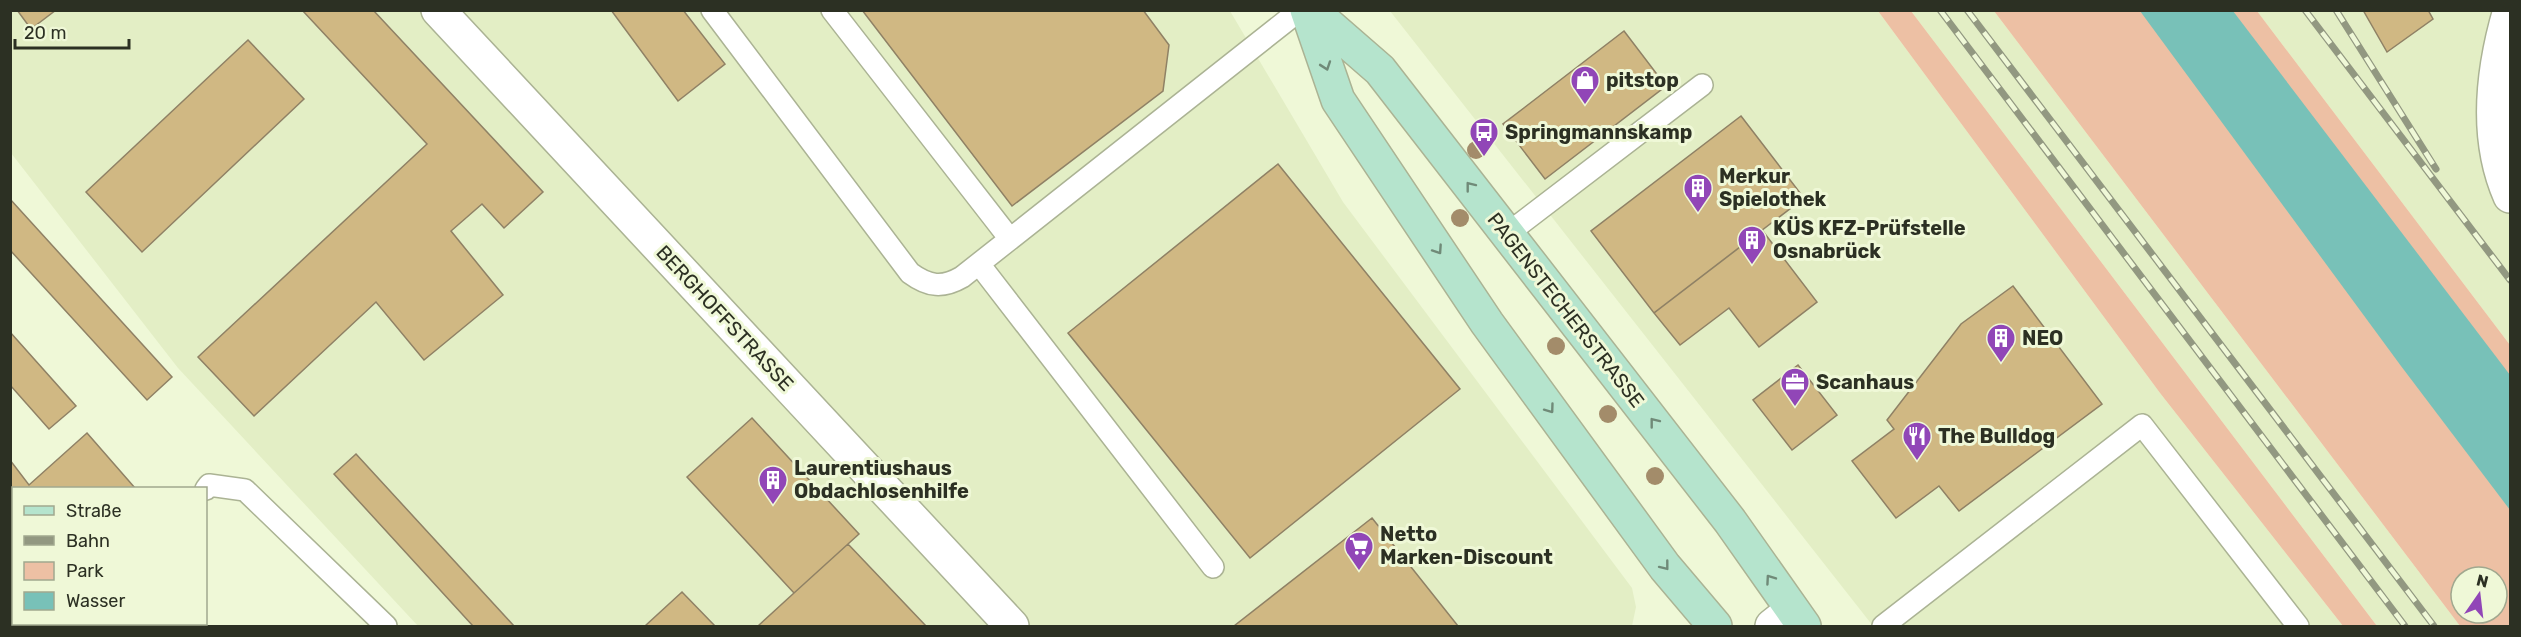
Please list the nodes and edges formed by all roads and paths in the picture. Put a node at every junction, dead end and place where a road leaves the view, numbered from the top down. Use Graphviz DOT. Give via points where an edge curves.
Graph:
graph roads {
  1 [pos="438,10"];
  2 [pos="712,10"];
  3 [pos="832,10"];
  4 [pos="1300,10"];
  5 [pos="1309,10"];
  6 [pos="2510,10"];
  7 [pos="1702,85"];
  8 [pos="2511,196"];
  9 [pos="1507,234"];
  10 [pos="1010,239"];
  11 [pos="979,264"];
  12 [pos="207,488"];
  13 [pos="1213,567"];
  14 [pos="1789,621"];
  15 [pos="386,627"];
  16 [pos="1012,627"];
  17 [pos="1716,627"];
  18 [pos="1883,627"];
  19 [pos="2298,627"];
  1 -- 16 [label="street, BERGHOFFSTRASSE"];
  2 -- 11 [label="lane" via="910,273 929,284 949,284"];
  3 -- 10 [label="lane"];
  4 -- 10 [label="lane"];
  9 -- 5 [label="main road, PAGENSTECHERSTRASSE, one-way" via="1380,70"];
  5 -- 17 [label="main road, PAGENSTECHERSTRASSE, one-way" via="1338,100 1487,323 1665,567"];
  6 -- 8 [label="street" via="2493,93 2495,142"];
  7 -- 9 [label="lane"];
  14 -- 9 [label="main road, PAGENSTECHERSTRASSE, one-way" via="1730,521"];
  10 -- 11 [label="lane"];
  11 -- 13 [label="lane"];
  12 -- 15 [label="lane" via="245,490"];
  18 -- 19 [label="lane" via="2142,425"];
}
